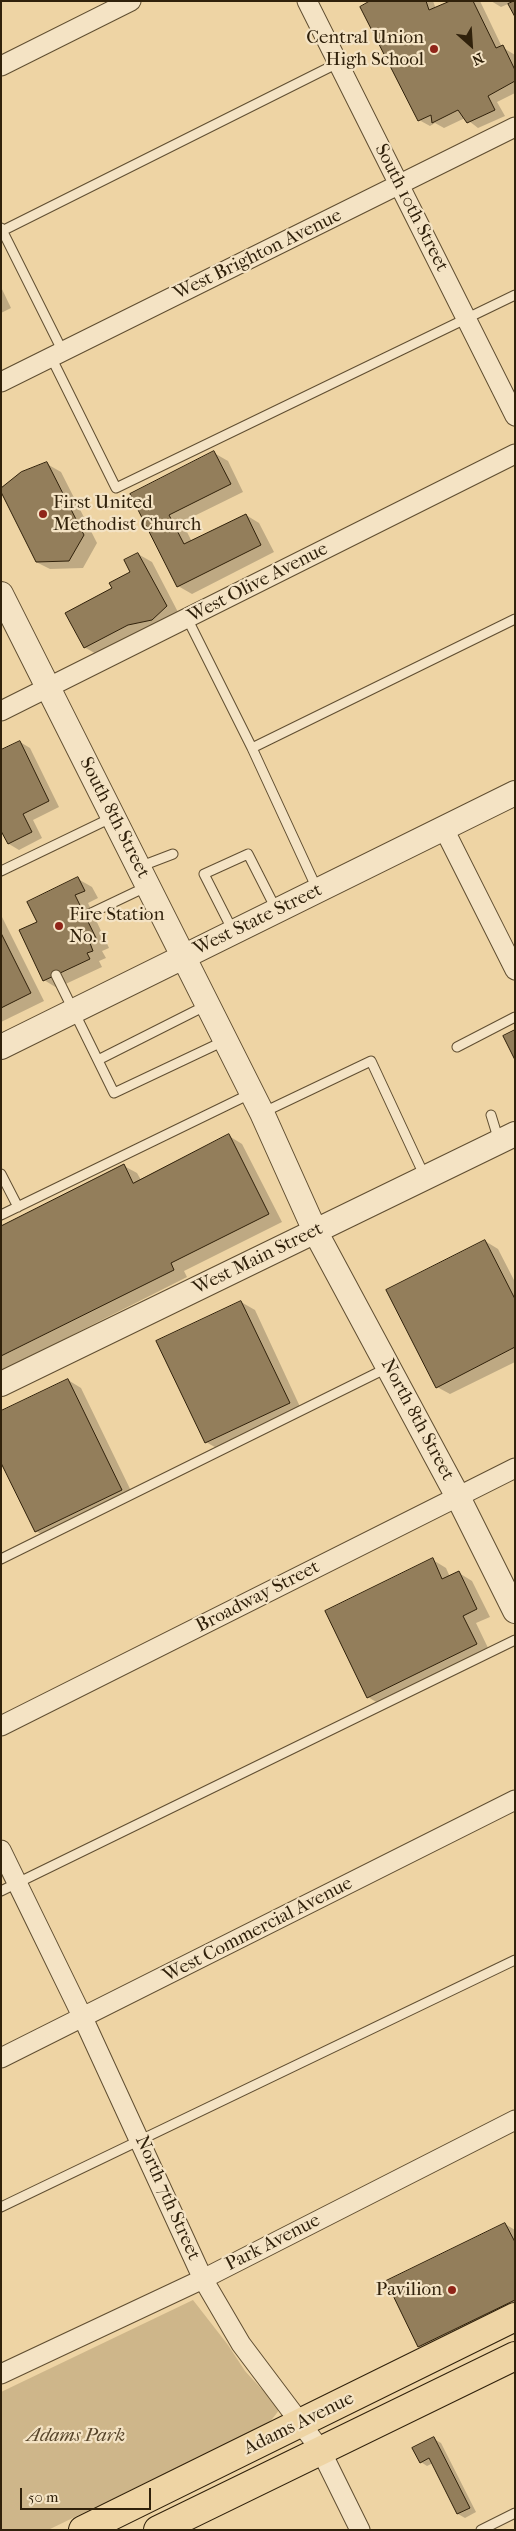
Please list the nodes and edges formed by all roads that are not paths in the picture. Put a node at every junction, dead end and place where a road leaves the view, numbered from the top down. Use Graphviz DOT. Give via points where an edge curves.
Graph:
graph roads {
  1 [pos="131,1"];
  2 [pos="307,1"];
  3 [pos="338,63"];
  4 [pos="1,66"];
  5 [pos="515,127"];
  6 [pos="399,185"];
  7 [pos="2,229"];
  8 [pos="515,295"];
  9 [pos="466,319"];
  10 [pos="57,354"];
  11 [pos="1,382"];
  12 [pos="515,416"];
  13 [pos="515,454"];
  14 [pos="1,594"];
  15 [pos="187,618"];
  16 [pos="515,619"];
  17 [pos="48,688"];
  18 [pos="1,711"];
  19 [pos="252,748"];
  20 [pos="515,793"];
  21 [pos="113,817"];
  22 [pos="444,829"];
  23 [pos="173,854"];
  24 [pos="1,871"];
  25 [pos="143,877"];
  26 [pos="318,891"];
  27 [pos="277,911"];
  28 [pos="85,916"];
  29 [pos="234,932"];
  30 [pos="184,957"];
  31 [pos="515,970"];
  32 [pos="56,975"];
  33 [pos="208,1005"];
  34 [pos="74,1011"];
  35 [pos="515,1017"];
  36 [pos="225,1040"];
  37 [pos="457,1047"];
  38 [pos="1,1048"];
  39 [pos="98,1060"];
  40 [pos="252,1092"];
  41 [pos="262,1113"];
  42 [pos="490,1114"];
  43 [pos="507,1138"];
  44 [pos="1,1174"];
  45 [pos="425,1178"];
  46 [pos="18,1207"];
  47 [pos="1,1215"];
  48 [pos="315,1232"];
  49 [pos="389,1367"];
  50 [pos="1,1384"];
  51 [pos="515,1468"];
  52 [pos="458,1497"];
  53 [pos="1,1559"];
  54 [pos="515,1611"];
  55 [pos="515,1640"];
  56 [pos="1,1726"];
  57 [pos="515,1800"];
  58 [pos="1,1850"];
  59 [pos="9,1887"];
  60 [pos="515,1960"];
  61 [pos="83,2018"];
  62 [pos="1,2058"];
  63 [pos="515,2120"];
  64 [pos="140,2140"];
  65 [pos="1,2207"];
  66 [pos="203,2279"];
  67 [pos="515,2317"];
  68 [pos="515,2356"];
  69 [pos="1,2374"];
  70 [pos="302,2423"];
  71 [pos="320,2449"];
  72 [pos="515,2513"];
  73 [pos="83,2530"];
  74 [pos="158,2530"];
  75 [pos="360,2530"];
  76 [pos="481,2530"];
  1 -- 4 [label="street"];
  2 -- 3 [label="street, South 10th Street"];
  3 -- 6 [label="street, South 10th Street"];
  3 -- 7 [label="lane"];
  5 -- 6 [label="street, West Brighton Avenue"];
  6 -- 9 [label="street, South 10th Street"];
  6 -- 10 [label="street, West Brighton Avenue"];
  7 -- 10 [label="lane"];
  8 -- 9 [label="lane"];
  9 -- 10 [label="lane" via="116,488"];
  9 -- 12 [label="street, South 10th Street"];
  10 -- 11 [label="street, West Brighton Avenue"];
  13 -- 15 [label="street, West Olive Avenue"];
  14 -- 17 [label="street, South 8th Street"];
  15 -- 17 [label="street, West Olive Avenue"];
  15 -- 19 [label="lane"];
  16 -- 19 [label="lane"];
  17 -- 18 [label="street, West Olive Avenue"];
  17 -- 21 [label="street, South 8th Street"];
  19 -- 26 [label="lane"];
  20 -- 22 [label="street, West State Street"];
  21 -- 24 [label="lane"];
  21 -- 25 [label="street, South 8th Street"];
  22 -- 26 [label="street, West State Street"];
  22 -- 31 [label="street"];
  23 -- 25 [label="lane"];
  25 -- 28 [label="lane"];
  25 -- 30 [label="street, South 8th Street"];
  26 -- 27 [label="street, West State Street"];
  27 -- 29 [label="street, West State Street"];
  27 -- 29 [label="lane" via="248,854 204,874"];
  29 -- 30 [label="street, West State Street"];
  30 -- 33 [label="street, South 8th Street"];
  30 -- 34 [label="street, West State Street"];
  32 -- 34 [label="lane"];
  33 -- 36 [label="street, South 8th Street"];
  33 -- 39 [label="lane"];
  34 -- 38 [label="street, West State Street"];
  34 -- 39 [label="lane"];
  35 -- 37 [label="lane"];
  36 -- 39 [label="lane" via="114,1092"];
  36 -- 40 [label="street, South 8th Street"];
  40 -- 41 [label="street, South 8th Street"];
  40 -- 46 [label="lane"];
  41 -- 45 [label="lane" via="371,1061"];
  41 -- 48 [label="street, South 8th Street"];
  42 -- 43 [label="lane"];
  43 -- 45 [label="street, West Main Street"];
  44 -- 46 [label="lane"];
  45 -- 48 [label="street, West Main Street"];
  46 -- 47 [label="lane"];
  48 -- 49 [label="street, North 8th Street"];
  48 -- 50 [label="street, West Main Street"];
  49 -- 52 [label="street, North 8th Street"];
  49 -- 53 [label="lane"];
  51 -- 52 [label="street, Broadway Street"];
  52 -- 54 [label="street, North 8th Street"];
  52 -- 56 [label="street, Broadway Street"];
  55 -- 59 [label="lane"];
  57 -- 61 [label="street, West Commercial Avenue"];
  58 -- 59 [label="street, North 7th Street"];
  59 -- 61 [label="street, North 7th Street"];
  60 -- 64 [label="lane"];
  61 -- 62 [label="street, West Commercial Avenue"];
  61 -- 64 [label="street, North 7th Street"];
  63 -- 66 [label="street, Park Avenue"];
  64 -- 65 [label="lane"];
  64 -- 66 [label="street, North 7th Street"];
  66 -- 69 [label="street, Park Avenue"];
  66 -- 70 [label="street, North 7th Street" via="241,2344"];
  67 -- 70 [label="main road, Adams Avenue"];
  68 -- 71 [label="main road, Adams Avenue"];
  70 -- 71 [label="street, North 7th Street"];
  70 -- 73 [label="main road, Adams Avenue"];
  71 -- 74 [label="main road, Adams Avenue"];
  71 -- 75 [label="street, North 7th Street"];
  72 -- 76 [label="lane"];
}
